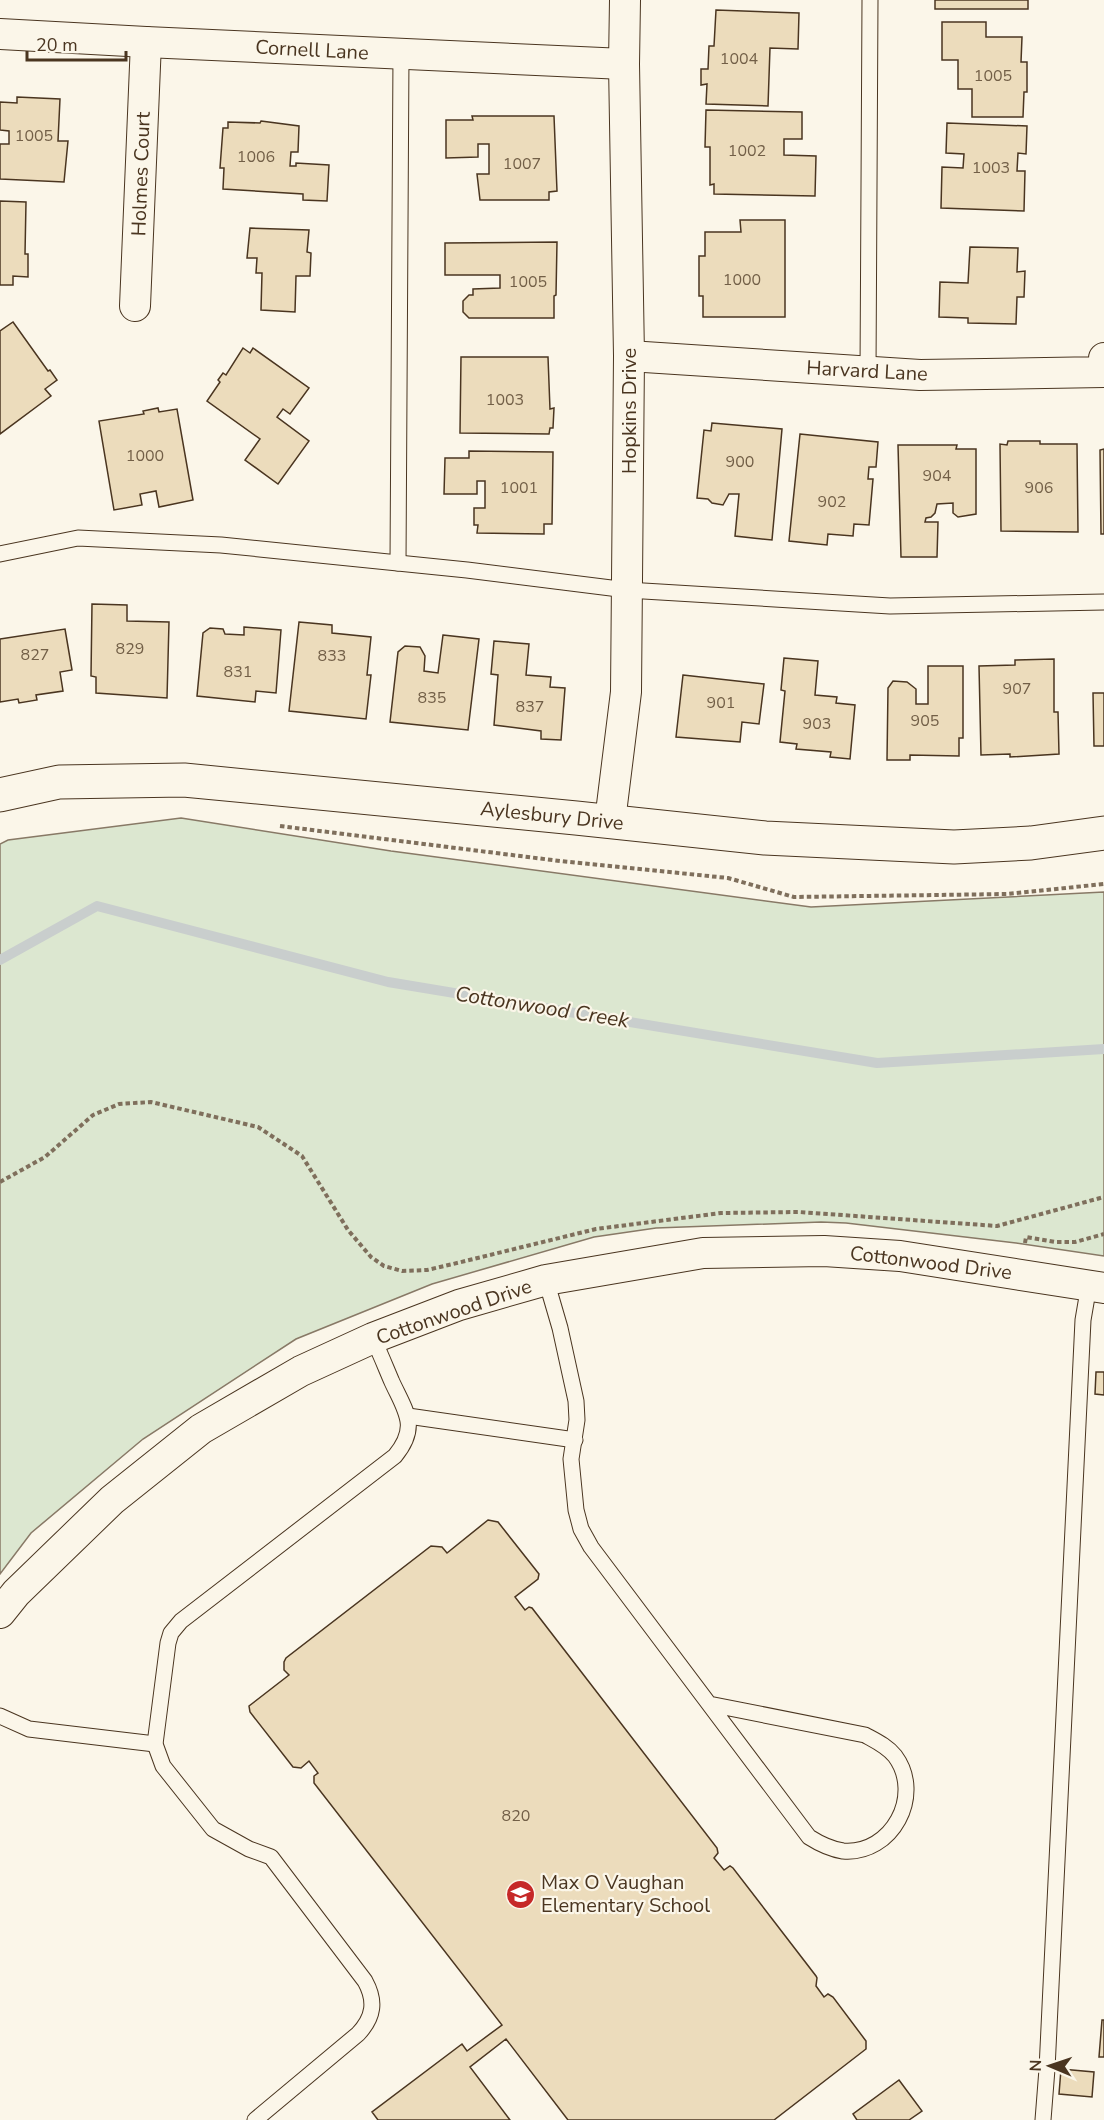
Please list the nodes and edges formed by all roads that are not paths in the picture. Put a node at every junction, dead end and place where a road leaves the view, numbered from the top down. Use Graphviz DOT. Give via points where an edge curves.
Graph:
graph roads {
  1 [pos="625,0"];
  2 [pos="870,0"];
  3 [pos="0,34"];
  4 [pos="146,42"];
  5 [pos="400,54"];
  6 [pos="624,64"];
  7 [pos="135,306"];
  8 [pos="629,356"];
  9 [pos="1104,358"];
  10 [pos="868,372"];
  11 [pos="1104,372"];
  12 [pos="0,554"];
  13 [pos="398,563"];
  14 [pos="627,590"];
  15 [pos="1104,602"];
  16 [pos="0,795"];
  17 [pos="610,821"];
  18 [pos="1104,833"];
  19 [pos="546,1280"];
  20 [pos="1096,1287"];
  21 [pos="373,1338"];
  22 [pos="408,1416"];
  23 [pos="575,1440"];
  24 [pos="0,1613"];
  25 [pos="709,1704"];
  26 [pos="0,1716"];
  27 [pos="155,1744"];
  28 [pos="255,2120"];
  29 [pos="1043,2120"];
  1 -- 6 [label="street, Hopkins Drive"];
  2 -- 10 [label="lane"];
  3 -- 4 [label="street, Cornell Lane"];
  4 -- 5 [label="street, Cornell Lane"];
  4 -- 7 [label="street, Holmes Court"];
  5 -- 6 [label="street, Cornell Lane"];
  5 -- 13 [label="lane"];
  6 -- 8 [label="street, Hopkins Drive"];
  8 -- 10 [label="street, Harvard Lane"];
  8 -- 14 [label="street, Hopkins Drive"];
  9 -- 11 [label="street"];
  10 -- 11 [label="street, Harvard Lane"];
  12 -- 13 [label="lane" via="78,538 221,545"];
  13 -- 14 [label="lane"];
  14 -- 15 [label="lane" via="890,606"];
  14 -- 17 [label="street, Hopkins Drive" via="626,692"];
  16 -- 17 [label="street, Aylesbury Drive" via="59,782 184,780"];
  17 -- 18 [label="street, Aylesbury Drive" via="765,838 954,847 1031,843"];
  19 -- 20 [label="street, Cottonwood Drive" via="703,1253 824,1251 900,1256"];
  19 -- 21 [label="street, Cottonwood Drive" via="459,1305"];
  19 -- 23 [label="lane" via="576,1401"];
  20 -- 29 [label="lane" via="1083,1320"];
  21 -- 22 [label="lane"];
  21 -- 24 [label="street, Cottonwood Drive" via="301,1371 201,1429 112,1500"];
  22 -- 23 [label="lane"];
  22 -- 27 [label="lane" via="409,1431 395,1456 175,1627 168,1643"];
  23 -- 25 [label="lane" via="572,1480 581,1529"];
  25 -- 25 [label="lane" via="809,1837 826,1847 844,1851 863,1849 894,1828 903,1812 907,1792 904,1774 882,1744 865,1735"];
  26 -- 27 [label="lane" via="29,1729"];
  27 -- 28 [label="lane" via="163,1766 213,1829 271,1857 371,1991 372,2014 367,2026"];
}
